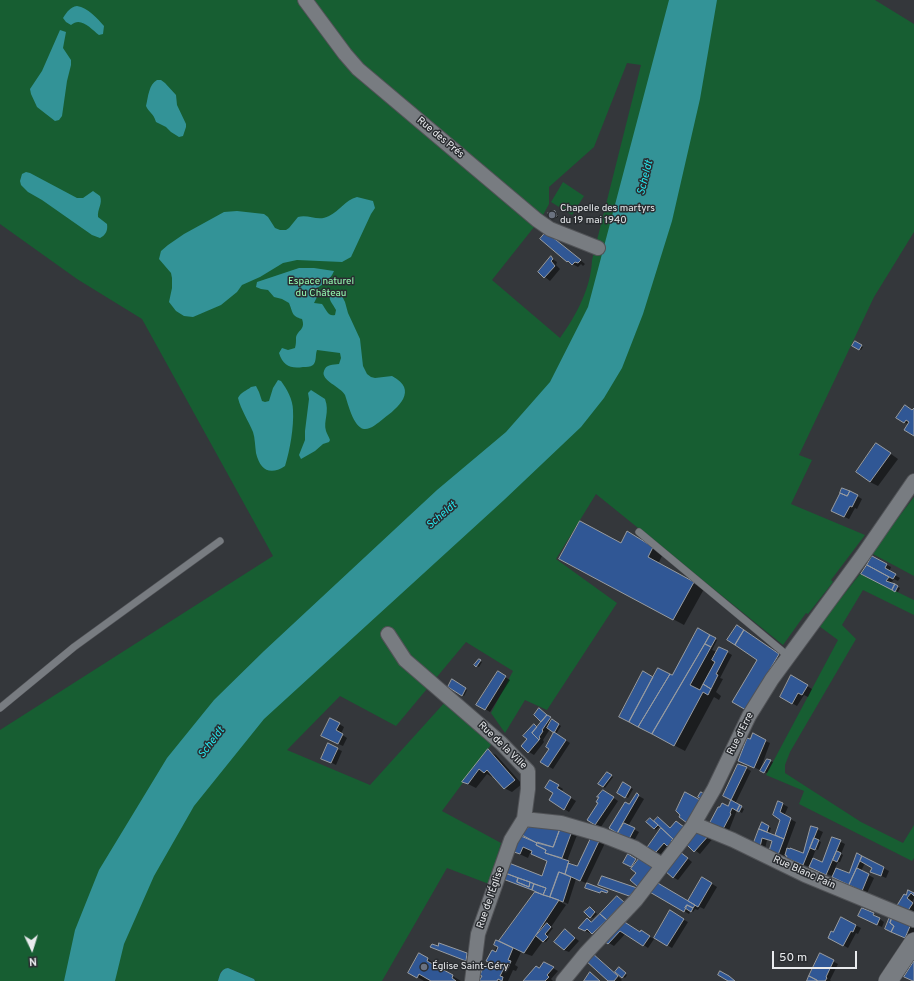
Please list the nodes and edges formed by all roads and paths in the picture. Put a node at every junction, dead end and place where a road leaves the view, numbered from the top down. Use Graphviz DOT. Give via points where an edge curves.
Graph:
graph roads {
  1 [pos="305,0"];
  2 [pos="598,248"];
  3 [pos="914,481"];
  4 [pos="640,532"];
  5 [pos="220,541"];
  6 [pos="388,634"];
  7 [pos="788,656"];
  8 [pos="0,708"];
  9 [pos="524,819"];
  10 [pos="694,824"];
  11 [pos="662,865"];
  12 [pos="914,920"];
  13 [pos="914,942"];
  14 [pos="472,981"];
  15 [pos="563,981"];
  16 [pos="888,981"];
  1 -- 2 [label="street, Rue des Prés" via="358,69 550,229"];
  3 -- 7 [label="street, Rue d'Erre"];
  4 -- 7 [label="lane"];
  5 -- 8 [label="lane" via="74,647"];
  6 -- 9 [label="street, Rue de la Ville" via="405,660 501,743 528,771"];
  7 -- 10 [label="street, Rue d'Erre" via="749,716"];
  9 -- 11 [label="street" via="561,823 602,835 636,848"];
  9 -- 14 [label="street, Rue de l'Église" via="511,840 478,934"];
  10 -- 11 [label="street, Rue d'Erre"];
  10 -- 12 [label="street, Rue Blanc Pain" via="805,875"];
  11 -- 15 [label="street, Rue d'Erre" via="636,900"];
  13 -- 16 [label="street"];
}
